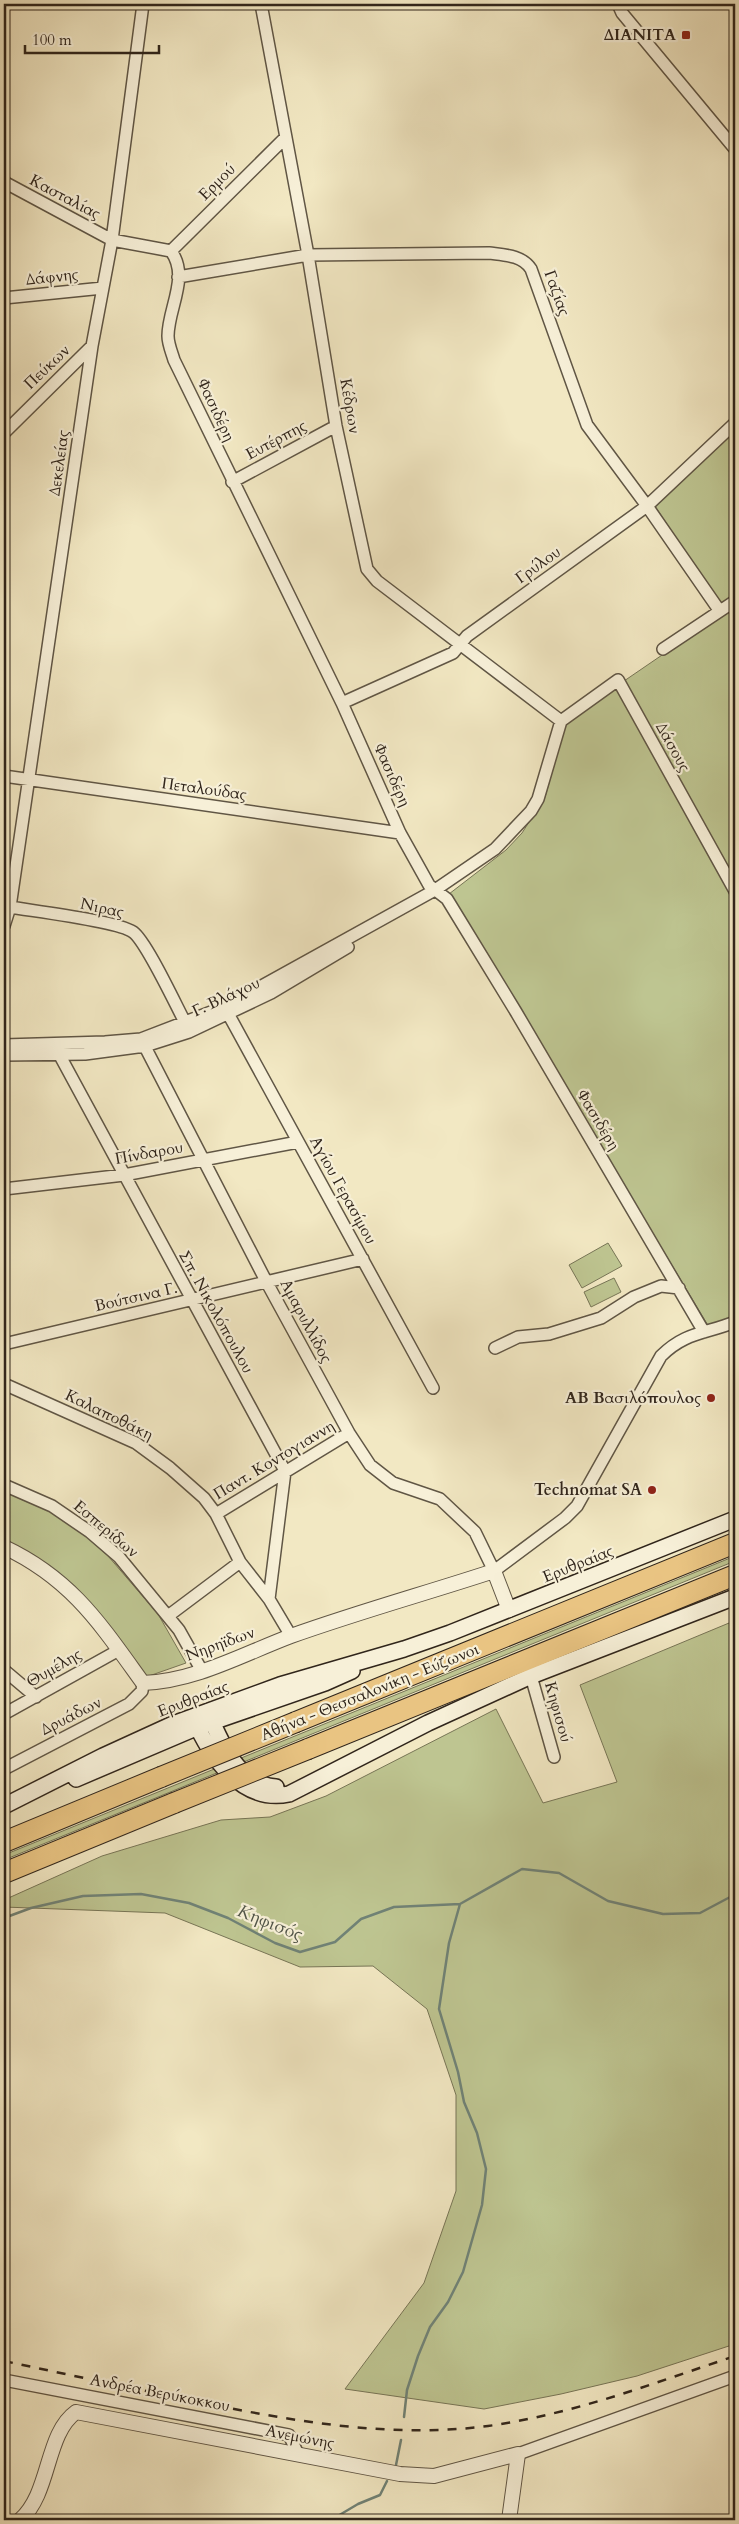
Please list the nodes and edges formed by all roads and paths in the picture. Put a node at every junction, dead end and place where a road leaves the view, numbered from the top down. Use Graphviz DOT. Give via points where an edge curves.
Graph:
graph roads {
  1 [pos="143,4"];
  2 [pos="261,4"];
  3 [pos="618,4"];
  4 [pos="286,137"];
  5 [pos="735,149"];
  6 [pos="4,182"];
  7 [pos="112,240"];
  8 [pos="171,251"];
  9 [pos="308,255"];
  10 [pos="178,277"];
  11 [pos="103,288"];
  12 [pos="4,298"];
  13 [pos="92,346"];
  14 [pos="735,423"];
  15 [pos="336,426"];
  16 [pos="4,433"];
  17 [pos="232,482"];
  18 [pos="647,506"];
  19 [pos="735,601"];
  20 [pos="719,610"];
  21 [pos="461,643"];
  22 [pos="662,649"];
  23 [pos="342,703"];
  24 [pos="561,721"];
  25 [pos="4,776"];
  26 [pos="30,780"];
  27 [pos="400,834"];
  28 [pos="436,890"];
  29 [pos="735,891"];
  30 [pos="10,907"];
  31 [pos="4,926"];
  32 [pos="226,1010"];
  33 [pos="187,1027"];
  34 [pos="143,1042"];
  35 [pos="4,1045"];
  36 [pos="59,1054"];
  37 [pos="4,1055"];
  38 [pos="298,1142"];
  39 [pos="202,1160"];
  40 [pos="124,1175"];
  41 [pos="4,1189"];
  42 [pos="363,1259"];
  43 [pos="266,1281"];
  44 [pos="679,1288"];
  45 [pos="191,1301"];
  46 [pos="735,1322"];
  47 [pos="704,1332"];
  48 [pos="4,1344"];
  49 [pos="495,1348"];
  50 [pos="4,1384"];
  51 [pos="433,1388"];
  52 [pos="349,1433"];
  53 [pos="285,1472"];
  54 [pos="4,1484"];
  55 [pos="216,1514"];
  56 [pos="735,1520"];
  57 [pos="735,1543"];
  58 [pos="4,1547"];
  59 [pos="240,1562"];
  60 [pos="494,1571"];
  61 [pos="735,1574"];
  62 [pos="735,1597"];
  63 [pos="269,1599"];
  64 [pos="509,1610"];
  65 [pos="168,1616"];
  66 [pos="292,1636"];
  67 [pos="119,1650"];
  68 [pos="4,1670"];
  69 [pos="202,1671"];
  70 [pos="531,1676"];
  71 [pos="143,1683"];
  72 [pos="36,1698"];
  73 [pos="4,1714"];
  74 [pos="210,1717"];
  75 [pos="196,1722"];
  76 [pos="554,1757"];
  77 [pos="337,1768"];
  78 [pos="4,1769"];
  79 [pos="4,1807"];
  80 [pos="4,1842"];
  81 [pos="4,1873"];
  82 [pos="735,2376"];
  83 [pos="4,2380"];
  84 [pos="298,2454"];
  85 [pos="518,2454"];
  86 [pos="20,2520"];
  87 [pos="509,2520"];
  1 -- 7 [label="street, Δεκελείας"];
  2 -- 4 [label="street, Κέδρων"];
  3 -- 5 [label="street"];
  4 -- 8 [label="street, Ερμού"];
  4 -- 9 [label="street, Κέδρων"];
  6 -- 7 [label="street, Κασταλίας"];
  7 -- 8 [label="street"];
  7 -- 11 [label="street, Δεκελείας"];
  8 -- 10 [label="street, Φασιδέρη" via="179,264"];
  9 -- 10 [label="street, Γαζίας"];
  9 -- 15 [label="street, Κέδρων"];
  9 -- 18 [label="street, Γαζίας" via="489,253 522,260 531,270 588,425"];
  10 -- 17 [label="street, Φασιδέρη" via="168,337 174,360"];
  11 -- 12 [label="street, Δάφνης"];
  11 -- 13 [label="street, Δεκελείας"];
  13 -- 16 [label="street, Πεύκων"];
  13 -- 26 [label="street, Δεκελείας"];
  14 -- 18 [label="street, Γρύλου"];
  15 -- 17 [label="street, Ευτέρπης"];
  15 -- 21 [label="street, Κέδρων" via="369,573"];
  17 -- 23 [label="street, Φασιδέρη"];
  18 -- 20 [label="street, Γαζίας"];
  18 -- 21 [label="street, Γρύλου"];
  19 -- 20 [label="street"];
  20 -- 22 [label="street"];
  21 -- 23 [label="street, Γρύλου" via="446,656"];
  21 -- 24 [label="street, Κέδρων"];
  23 -- 27 [label="street, Φασιδέρη"];
  24 -- 28 [label="street, Γ. Βλάχου" via="532,811 495,849"];
  24 -- 29 [label="street, Δάσους" via="618,680"];
  25 -- 26 [label="street, Πεταλούδας"];
  26 -- 27 [label="street, Πεταλούδας"];
  26 -- 30 [label="street, Δεκελείας"];
  27 -- 28 [label="street, Φασιδέρη" via="429,885"];
  28 -- 32 [label="street, Γ. Βλάχου" via="271,993"];
  28 -- 44 [label="street, Φασιδέρη" via="446,899 511,1004"];
  30 -- 31 [label="street, Δεκελείας"];
  30 -- 33 [label="street, Νιρας" via="133,932 144,945"];
  32 -- 33 [label="street, Γ. Βλάχου"];
  32 -- 38 [label="street, Αγίου Γερασίμου"];
  33 -- 34 [label="street, Γ. Βλάχου"];
  34 -- 35 [label="street, Γ. Βλάχου"];
  34 -- 36 [label="street, Γ. Βλάχου" via="85,1054"];
  34 -- 39 [label="street, Αμαρυλλίδος"];
  36 -- 37 [label="street, Γ. Βλάχου"];
  36 -- 40 [label="street, Σπ. Νικολόπουλου"];
  38 -- 39 [label="street, Πίνδαρου"];
  38 -- 42 [label="street, Αγίου Γερασίμου"];
  39 -- 40 [label="street, Πίνδαρου"];
  39 -- 43 [label="street, Αμαρυλλίδος"];
  40 -- 41 [label="street, Πίνδαρου"];
  40 -- 45 [label="street, Σπ. Νικολόπουλου"];
  42 -- 43 [label="street, Βούτσινα Γ."];
  42 -- 51 [label="street, Αγίου Γερασίμου"];
  43 -- 45 [label="street, Βούτσινα Γ."];
  43 -- 52 [label="street, Αμαρυλλίδος"];
  44 -- 47 [label="street, Φασιδέρη"];
  44 -- 49 [label="street" via="661,1286 634,1297 601,1318 549,1334 518,1336"];
  45 -- 48 [label="street, Βούτσινα Γ."];
  45 -- 53 [label="street, Σπ. Νικολόπουλου"];
  46 -- 47 [label="street"];
  47 -- 60 [label="street" via="679,1340 661,1356 571,1513"];
  50 -- 55 [label="street, Καλαποθάκη" via="136,1443 191,1486"];
  52 -- 53 [label="street, Παντ. Κοντογιαννη"];
  52 -- 60 [label="street, Αμαρυλλίδος" via="370,1465 393,1483 440,1499 474,1532"];
  53 -- 55 [label="street, Παντ. Κοντογιαννη"];
  53 -- 63 [label="street"];
  54 -- 65 [label="street, Εσπερίδων" via="52,1506 90,1532 126,1564"];
  55 -- 59 [label="street, Καλαποθάκη"];
  56 -- 64 [label="main road, Ερυθραίας"];
  57 -- 80 [label="highway, Αθήνα - Θεσσαλονίκη - Εύζωνοι, bridge"];
  58 -- 67 [label="street" via="38,1566 79,1598"];
  59 -- 63 [label="street, Καλαποθάκη"];
  59 -- 65 [label="street"];
  60 -- 64 [label="street"];
  60 -- 66 [label="street, Νηρηϊδων"];
  61 -- 81 [label="highway, Αθήνα - Θεσσαλονίκη - Εύζωνοι, bridge"];
  62 -- 70 [label="main road"];
  63 -- 66 [label="street, Καλαποθάκη"];
  64 -- 74 [label="main road, Ερυθραίας" via="325,1683"];
  65 -- 69 [label="street, Εσπερίδων"];
  66 -- 69 [label="street, Νηρηϊδων"];
  67 -- 71 [label="street"];
  67 -- 72 [label="street, Θυμέλης"];
  68 -- 72 [label="street"];
  69 -- 71 [label="street, Νηρηϊδων"];
  70 -- 76 [label="street, Κηφισού"];
  70 -- 77 [label="main road"];
  71 -- 78 [label="street, Δρυάδων" via="142,1691 129,1704"];
  72 -- 73 [label="street, Θυμέλης"];
  74 -- 75 [label="main road, Ερυθραίας"];
  74 -- 77 [label="main road" via="228,1754 251,1778 266,1785 286,1786"];
  75 -- 77 [label="main road" via="217,1759 232,1777 264,1795 289,1794"];
  75 -- 79 [label="main road, Ερυθραίας" via="107,1767"];
  82 -- 85 [label="street"];
  83 -- 84 [label="street, Ανδρέα Βερύκοκκου" via="289,2435"];
  84 -- 85 [label="street, Ανεμώνης" via="400,2474 434,2476"];
  84 -- 86 [label="street, Ανεμώνης" via="76,2412 66,2423 44,2482"];
  85 -- 87 [label="street"];
}
